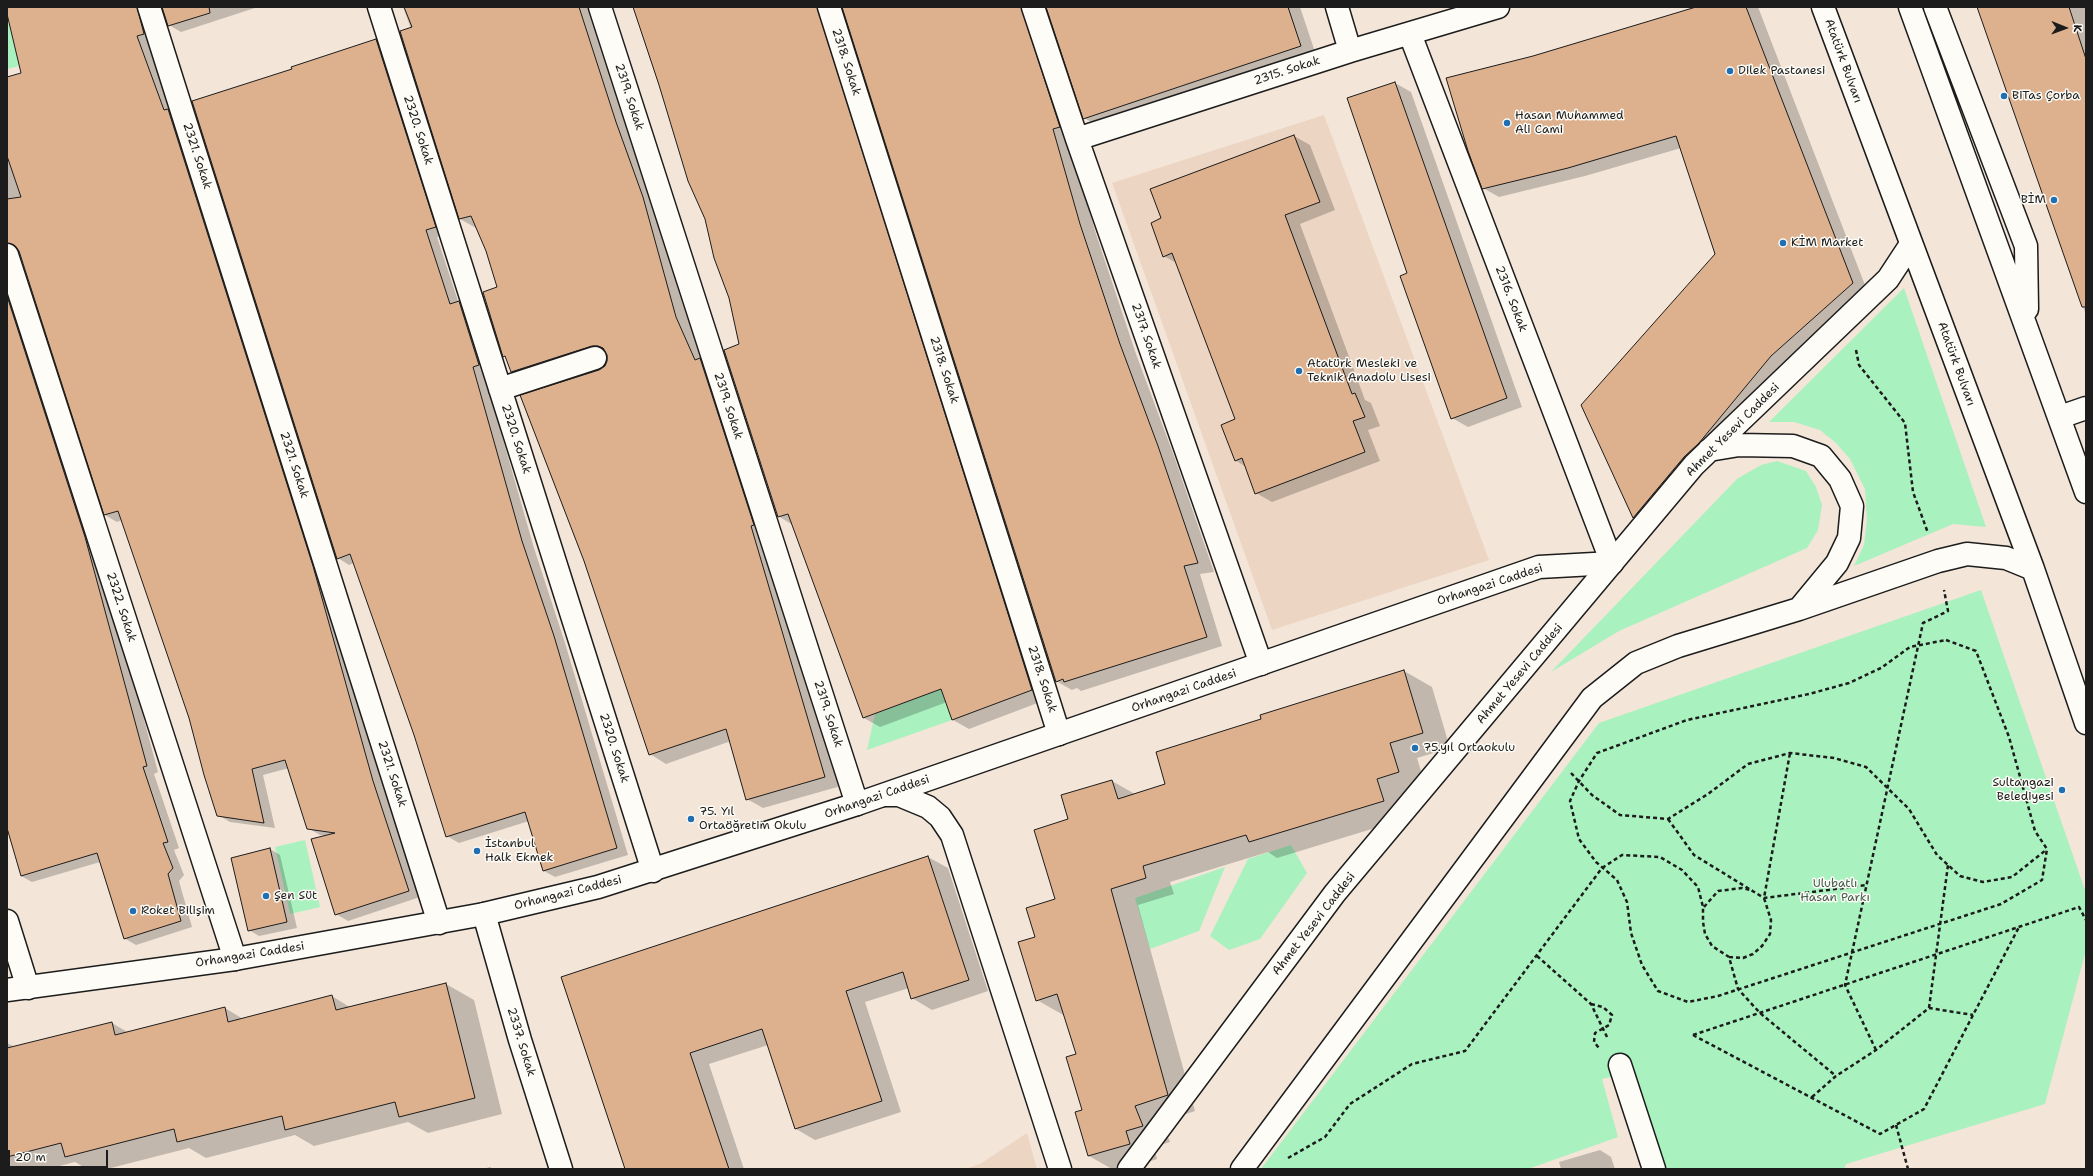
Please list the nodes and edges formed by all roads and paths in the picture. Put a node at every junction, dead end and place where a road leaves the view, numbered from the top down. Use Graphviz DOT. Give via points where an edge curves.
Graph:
graph roads {
  1 [pos="149,7"];
  2 [pos="379,7"];
  3 [pos="600,7"];
  4 [pos="829,7"];
  5 [pos="1032,7"];
  6 [pos="1336,7"];
  7 [pos="1498,7"];
  8 [pos="1823,7"];
  9 [pos="1910,7"];
  10 [pos="1935,7"];
  11 [pos="1410,34"];
  12 [pos="1350,51"];
  13 [pos="1077,139"];
  14 [pos="1911,244"];
  15 [pos="7,256"];
  16 [pos="1849,316"];
  17 [pos="2028,329"];
  18 [pos="595,358"];
  19 [pos="500,389"];
  20 [pos="2086,408"];
  21 [pos="2060,417"];
  22 [pos="1709,450"];
  23 [pos="2086,492"];
  24 [pos="1938,561"];
  25 [pos="1612,564"];
  26 [pos="2033,569"];
  27 [pos="1799,609"];
  28 [pos="1919,645"];
  29 [pos="1261,664"];
  30 [pos="2086,723"];
  31 [pos="1059,734"];
  32 [pos="1551,753"];
  33 [pos="1790,753"];
  34 [pos="1579,781"];
  35 [pos="1888,788"];
  36 [pos="885,794"];
  37 [pos="857,804"];
  38 [pos="1668,819"];
  39 [pos="2047,849"];
  40 [pos="1948,864"];
  41 [pos="1602,868"];
  42 [pos="653,871"];
  43 [pos="1867,885"];
  44 [pos="1753,891"];
  45 [pos="1764,898"];
  46 [pos="1704,908"];
  47 [pos="484,914"];
  48 [pos="2086,920"];
  49 [pos="7,921"];
  50 [pos="439,922"];
  51 [pos="1940,924"];
  52 [pos="2019,927"];
  53 [pos="1852,952"];
  54 [pos="1936,955"];
  55 [pos="1536,956"];
  56 [pos="1729,957"];
  57 [pos="235,959"];
  58 [pos="1845,985"];
  59 [pos="17,989"];
  60 [pos="1738,989"];
  61 [pos="1591,1004"];
  62 [pos="1929,1008"];
  63 [pos="1760,1014"];
  64 [pos="1973,1015"];
  65 [pos="1603,1029"];
  66 [pos="1611,1045"];
  67 [pos="1876,1050"];
  68 [pos="1620,1065"];
  69 [pos="1836,1076"];
  70 [pos="1812,1097"];
  71 [pos="1896,1125"];
  72 [pos="1287,1158"];
  73 [pos="561,1169"];
  74 [pos="1060,1169"];
  75 [pos="1129,1169"];
  76 [pos="1242,1169"];
  77 [pos="1654,1169"];
  78 [pos="1908,1169"];
  1 -- 50 [label="street, 2321. Sokak"];
  2 -- 19 [label="street, 2320. Sokak"];
  3 -- 37 [label="street, 2319. Sokak"];
  4 -- 31 [label="street, 2318. Sokak"];
  5 -- 13 [label="street, 2317. Sokak"];
  6 -- 12 [label="street"];
  7 -- 11 [label="street, 2315. Sokak"];
  8 -- 14 [label="street, Atatürk Bulvarı"];
  9 -- 17 [label="street"];
  10 -- 17 [label="street" via="2026,246"];
  11 -- 12 [label="street, 2315. Sokak"];
  11 -- 25 [label="street, 2316. Sokak"];
  12 -- 13 [label="street, 2315. Sokak"];
  13 -- 29 [label="street, 2317. Sokak"];
  14 -- 16 [label="street, Ahmet Yesevi Caddesi" via="1888,279"];
  14 -- 26 [label="street, Atatürk Bulvarı"];
  15 -- 57 [label="street, 2322. Sokak"];
  16 -- 22 [label="street, Ahmet Yesevi Caddesi"];
  16 -- 24 [label="path" via="1859,365 1905,423 1913,492"];
  17 -- 21 [label="street"];
  18 -- 19 [label="street"];
  19 -- 42 [label="street, 2320. Sokak"];
  20 -- 21 [label="street"];
  21 -- 23 [label="street"];
  22 -- 25 [label="street, Ahmet Yesevi Caddesi"];
  22 -- 27 [label="street" via="1739,445 1793,446 1821,456 1840,479 1852,506 1849,538 1837,563"];
  24 -- 26 [label="street" via="1967,554 2006,558"];
  24 -- 27 [label="street"];
  24 -- 28 [label="path" via="1948,612 1923,623"];
  25 -- 29 [label="street, Orhangazi Caddesi" via="1539,567"];
  25 -- 75 [label="street, Ahmet Yesevi Caddesi" via="1335,894"];
  26 -- 30 [label="street, Atatürk Bulvarı"];
  27 -- 32 [label="street" via="1678,646 1636,663 1592,698"];
  28 -- 34 [label="path" via="1910,647 1881,668 1849,683 1687,720 1598,753"];
  28 -- 35 [label="path"];
  28 -- 39 [label="path" via="1946,640 1976,651 2009,737 2035,831"];
  29 -- 31 [label="street, Orhangazi Caddesi"];
  31 -- 36 [label="street, Orhangazi Caddesi"];
  32 -- 34 [label="path"];
  32 -- 76 [label="street"];
  33 -- 35 [label="path" via="1834,758 1866,767"];
  33 -- 38 [label="path" via="1748,764 1708,794"];
  33 -- 45 [label="path"];
  34 -- 38 [label="path" via="1592,795 1620,815"];
  34 -- 41 [label="path" via="1570,801 1579,839"];
  35 -- 40 [label="path" via="1909,809 1937,856"];
  35 -- 43 [label="path"];
  36 -- 37 [label="street, Orhangazi Caddesi"];
  36 -- 74 [label="street" via="899,795 928,807 940,817 952,835"];
  37 -- 42 [label="street, Orhangazi Caddesi"];
  38 -- 44 [label="path" via="1694,855"];
  39 -- 40 [label="path" via="2012,877 1983,882 1960,876"];
  39 -- 51 [label="path" via="2042,880 2001,904"];
  40 -- 51 [label="path"];
  41 -- 46 [label="path" via="1622,856 1660,857 1682,870 1698,887"];
  41 -- 55 [label="path"];
  41 -- 60 [label="path" via="1617,880 1627,902 1631,933 1642,965 1658,991 1688,1002"];
  42 -- 47 [label="street, Orhangazi Caddesi"];
  43 -- 45 [label="path"];
  43 -- 53 [label="path"];
  44 -- 45 [label="path"];
  44 -- 46 [label="path" via="1742,888 1718,891"];
  45 -- 56 [label="path" via="1771,920 1770,934 1753,954 1743,958"];
  46 -- 56 [label="path" via="1705,934 1712,946"];
  47 -- 50 [label="street, Orhangazi Caddesi"];
  47 -- 73 [label="street, 2337. Sokak"];
  48 -- 52 [label="path" via="2079,907"];
  49 -- 59 [label="street"];
  50 -- 57 [label="street, Orhangazi Caddesi"];
  51 -- 53 [label="path"];
  51 -- 54 [label="path"];
  52 -- 54 [label="path"];
  52 -- 64 [label="path"];
  53 -- 58 [label="path"];
  53 -- 60 [label="path"];
  54 -- 58 [label="path"];
  54 -- 62 [label="path"];
  55 -- 61 [label="path"];
  55 -- 72 [label="path" via="1465,1051 1412,1064 1350,1104 1325,1137"];
  56 -- 60 [label="path"];
  57 -- 59 [label="street, Orhangazi Caddesi"];
  58 -- 63 [label="path"];
  58 -- 67 [label="path"];
  60 -- 63 [label="path"];
  61 -- 65 [label="path"];
  61 -- 65 [label="path" via="1603,1007 1612,1015 1609,1025"];
  62 -- 64 [label="path"];
  62 -- 67 [label="path"];
  63 -- 69 [label="path"];
  63 -- 70 [label="path" via="1694,1035"];
  64 -- 71 [label="path" via="1924,1109"];
  65 -- 66 [label="path"];
  65 -- 66 [label="path" via="1595,1033 1594,1042 1599,1049"];
  66 -- 68 [label="path"];
  67 -- 69 [label="path"];
  68 -- 77 [label="street"];
  69 -- 70 [label="path"];
  70 -- 71 [label="path" via="1880,1134"];
  71 -- 78 [label="path"];
}
